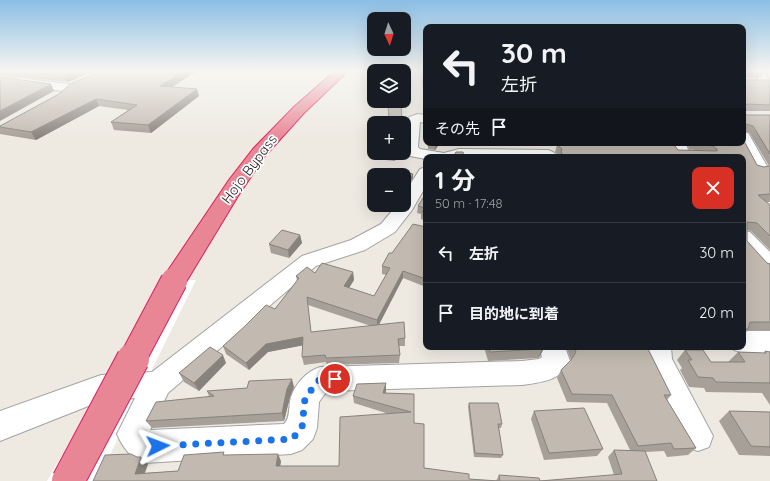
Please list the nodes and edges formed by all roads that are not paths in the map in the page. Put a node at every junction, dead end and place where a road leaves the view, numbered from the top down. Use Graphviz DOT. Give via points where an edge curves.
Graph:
graph roads {
  1 [pos="61,93"];
  2 [pos="306,93"];
  3 [pos="316,93"];
  4 [pos="51,100"];
  5 [pos="423,119"];
  6 [pos="746,140"];
  7 [pos="680,146"];
  8 [pos="550,152"];
  9 [pos="423,154"];
  10 [pos="459,154"];
  11 [pos="687,154"];
  12 [pos="746,165"];
  13 [pos="765,168"];
  14 [pos="423,177"];
  15 [pos="746,240"];
  16 [pos="770,265"];
  17 [pos="174,281"];
  18 [pos="746,342"];
  19 [pos="770,342"];
  20 [pos="553,350"];
  21 [pos="658,350"];
  22 [pos="158,384"];
  23 [pos="0,426"];
  24 [pos="698,436"];
  25 [pos="68,481"];
  1 -- 4 [label="street"];
  2 -- 17 [label="highway, Hojo Bypass" via="237,171 182,258"];
  3 -- 17 [label="highway, Hojo Bypass" via="259,153 236,183 191,258"];
  5 -- 9 [label="street" via="414,120 410,148 415,153"];
  6 -- 13 [label="street"];
  7 -- 11 [label="street" via="681,153"];
  8 -- 10 [label="street"];
  12 -- 13 [label="street"];
  14 -- 22 [label="street" via="404,210 403,221 358,245 309,261"];
  15 -- 16 [label="street"];
  17 -- 25 [label="highway, Hojo Bypass, bridge"];
  18 -- 19 [label="street"];
  20 -- 22 [label="street" via="556,361 545,370 522,373 320,379 305,398 302,428 292,439 144,447 132,434"];
  21 -- 24 [label="street" via="659,360"];
  22 -- 23 [label="street" via="101,388"];
}
